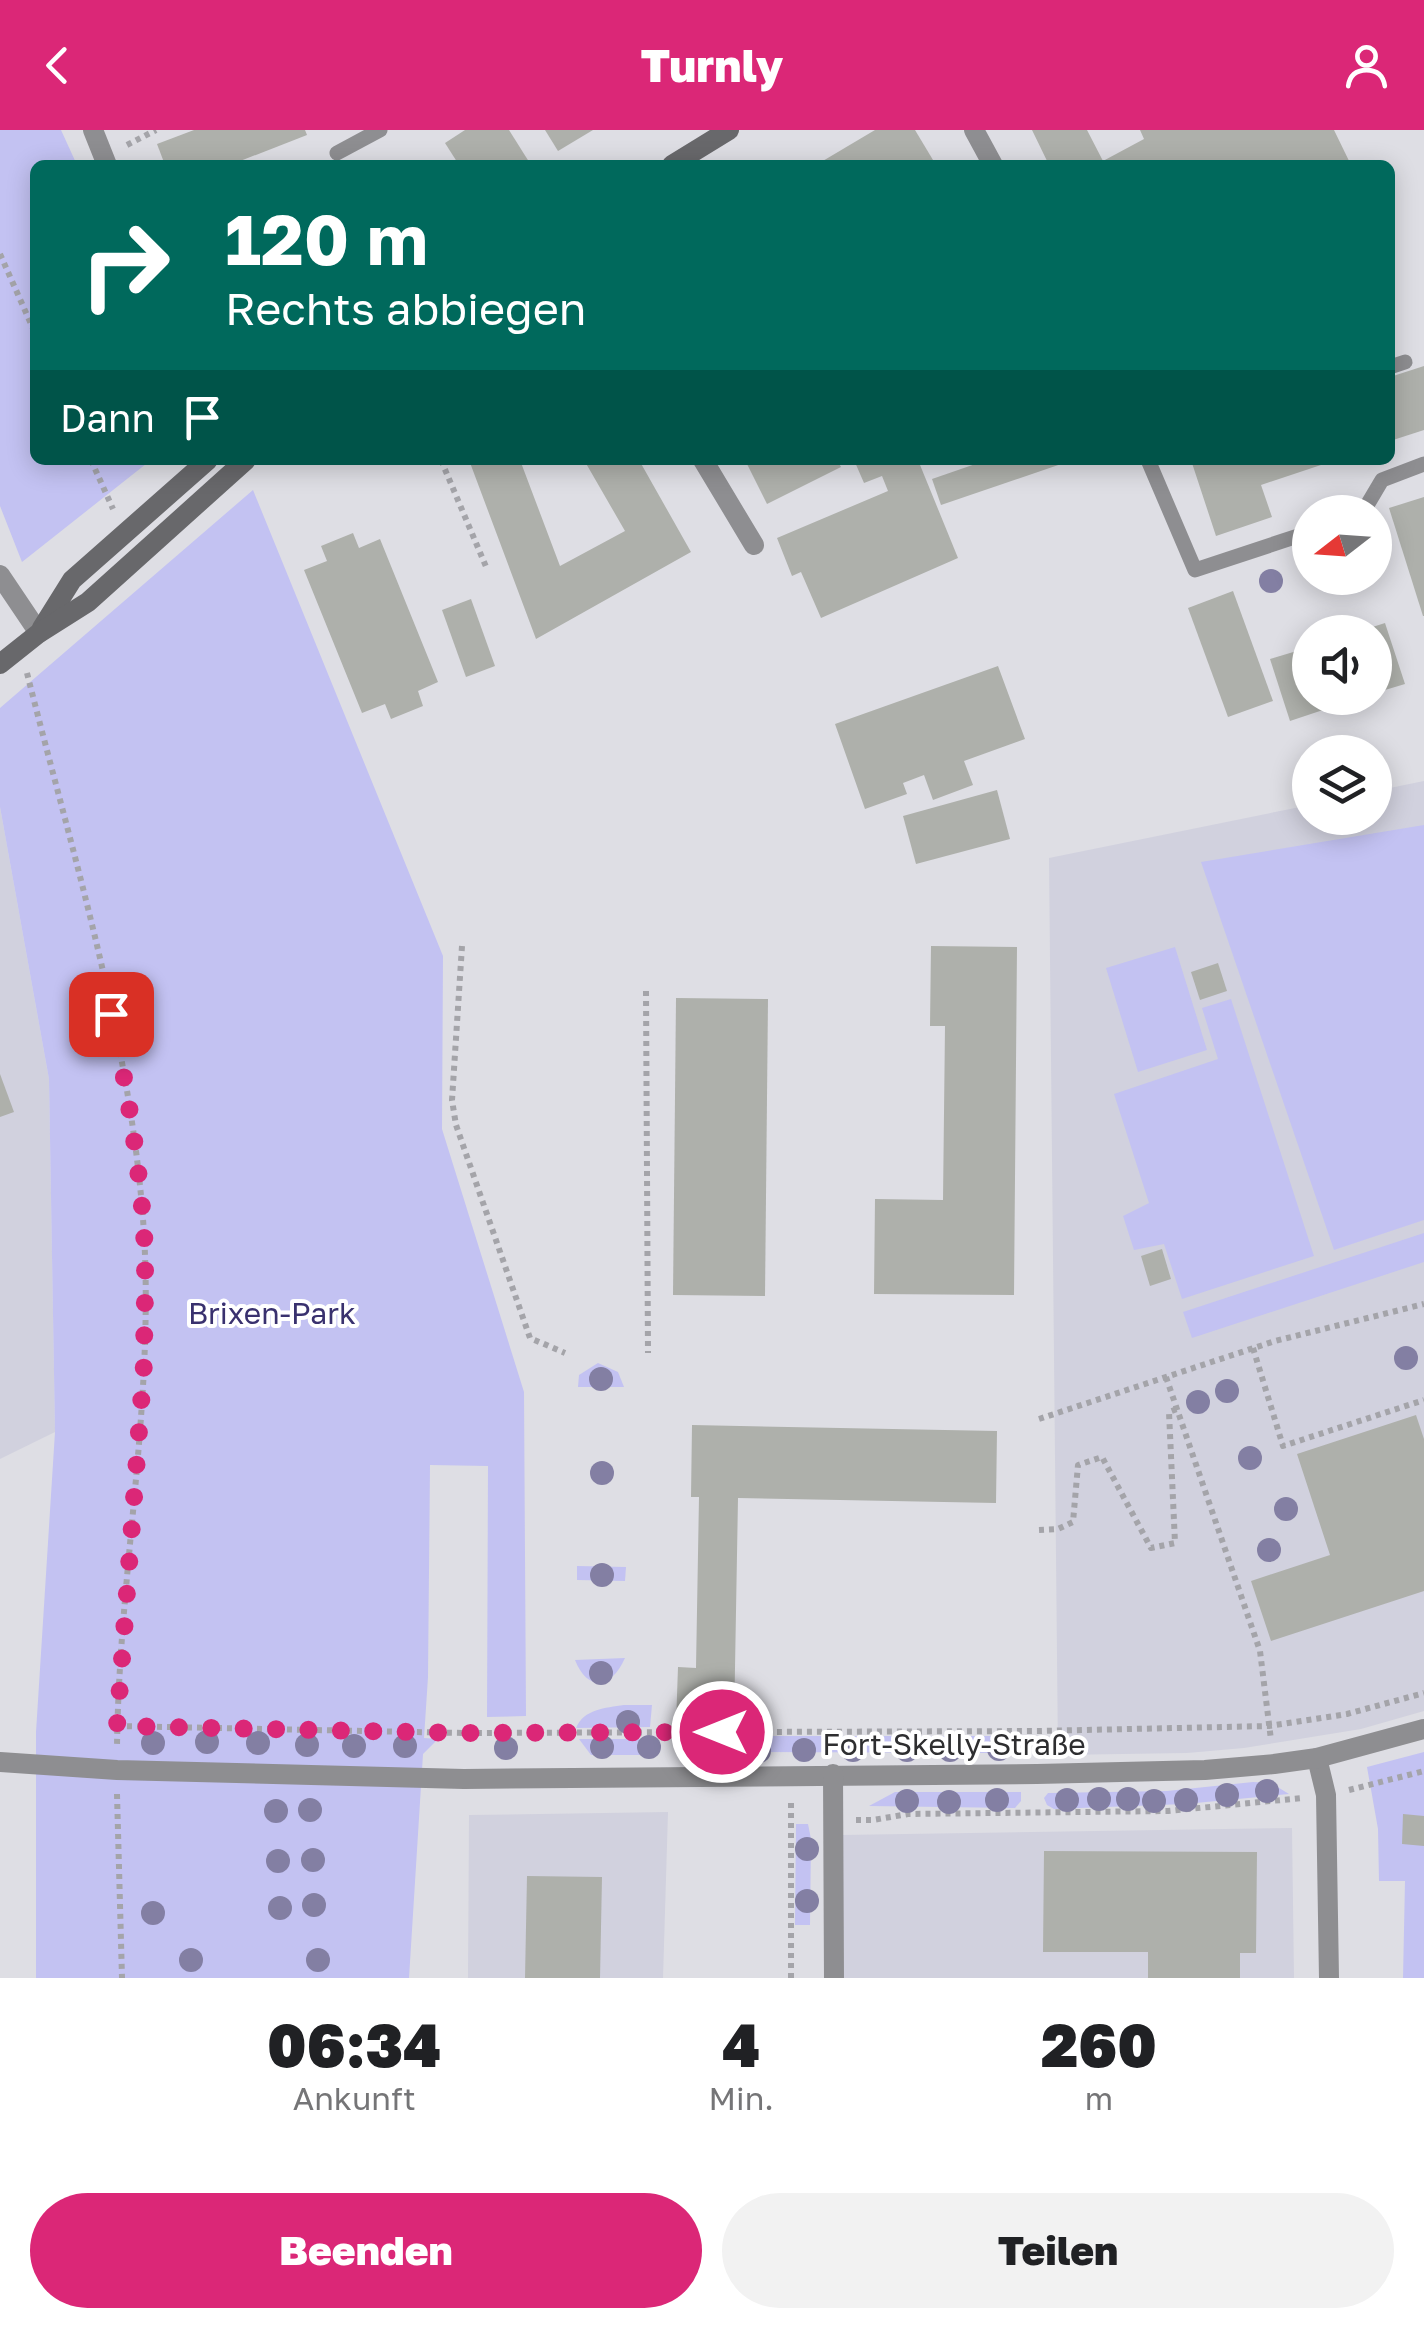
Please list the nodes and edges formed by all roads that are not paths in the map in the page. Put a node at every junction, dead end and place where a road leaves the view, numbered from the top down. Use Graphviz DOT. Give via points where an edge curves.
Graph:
graph roads {
  1 [pos="93,130"];
  2 [pos="380,130"];
  3 [pos="974,130"];
  4 [pos="722,132"];
  5 [pos="337,154"];
  6 [pos="105,160"];
  7 [pos="680,160"];
  8 [pos="990,160"];
  9 [pos="1424,464"];
  10 [pos="202,465"];
  11 [pos="240,465"];
  12 [pos="707,465"];
  13 [pos="1150,465"];
  14 [pos="1374,495"];
  15 [pos="1292,538"];
  16 [pos="754,545"];
  17 [pos="0,575"];
  18 [pos="38,633"];
  19 [pos="0,664"];
  20 [pos="1424,1729"];
  21 [pos="1318,1758"];
  22 [pos="0,1762"];
  23 [pos="833,1774"];
  24 [pos="834,1978"];
  25 [pos="1329,1978"];
  1 -- 6 [label="street"];
  2 -- 5 [label="lane"];
  3 -- 8 [label="street"];
  4 -- 7 [label="street"];
  9 -- 14 [label="lane" via="1382,480"];
  10 -- 18 [label="street" via="72,580"];
  11 -- 18 [label="street" via="88,602"];
  12 -- 16 [label="street"];
  13 -- 15 [label="lane" via="1195,570"];
  17 -- 18 [label="street"];
  18 -- 19 [label="street"];
  20 -- 21 [label="street, Fort-Skelly-Straße"];
  21 -- 23 [label="street, Fort-Skelly-Straße" via="1205,1770"];
  21 -- 25 [label="street" via="1326,1795"];
  22 -- 23 [label="street, Fort-Skelly-Straße" via="464,1779"];
  23 -- 24 [label="street"];
}
